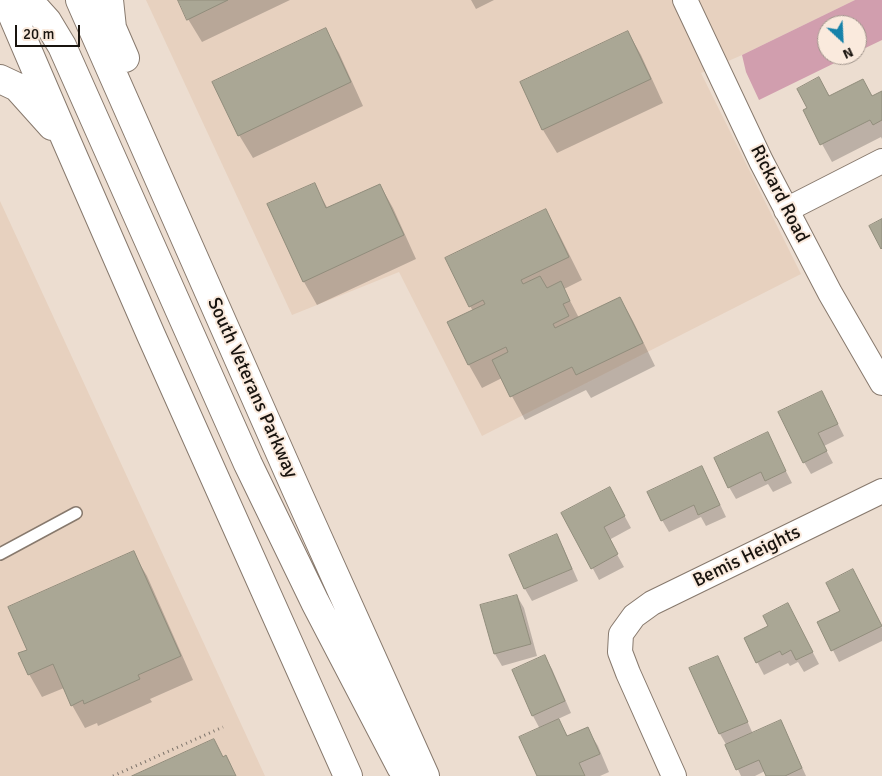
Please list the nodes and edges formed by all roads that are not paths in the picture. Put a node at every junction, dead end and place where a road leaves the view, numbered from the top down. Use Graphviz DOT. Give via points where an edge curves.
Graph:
graph roads {
  1 [pos="6,0"];
  2 [pos="20,0"];
  3 [pos="80,0"];
  4 [pos="109,0"];
  5 [pos="684,0"];
  6 [pos="0,79"];
  7 [pos="66,140"];
  8 [pos="882,161"];
  9 [pos="786,210"];
  10 [pos="882,383"];
  11 [pos="882,491"];
  12 [pos="76,513"];
  13 [pos="0,554"];
  14 [pos="411,763"];
  15 [pos="348,776"];
  16 [pos="425,776"];
  17 [pos="674,776"];
  1 -- 7 [label="highway"];
  2 -- 14 [label="highway" via="38,11 62,46 248,464 314,602 401,767"];
  3 -- 14 [label="highway, South Veterans Parkway" via="300,498"];
  4 -- 14 [label="highway" via="112,28 398,671"];
  5 -- 9 [label="street, Rickard Road"];
  6 -- 7 [label="highway" via="16,87"];
  7 -- 15 [label="highway"];
  8 -- 9 [label="street"];
  9 -- 10 [label="street, Rickard Road"];
  11 -- 17 [label="street, Bemis Heights" via="652,603 634,616 621,634 620,652"];
  12 -- 13 [label="lane"];
  14 -- 16 [label="highway, South Veterans Parkway"];
}
